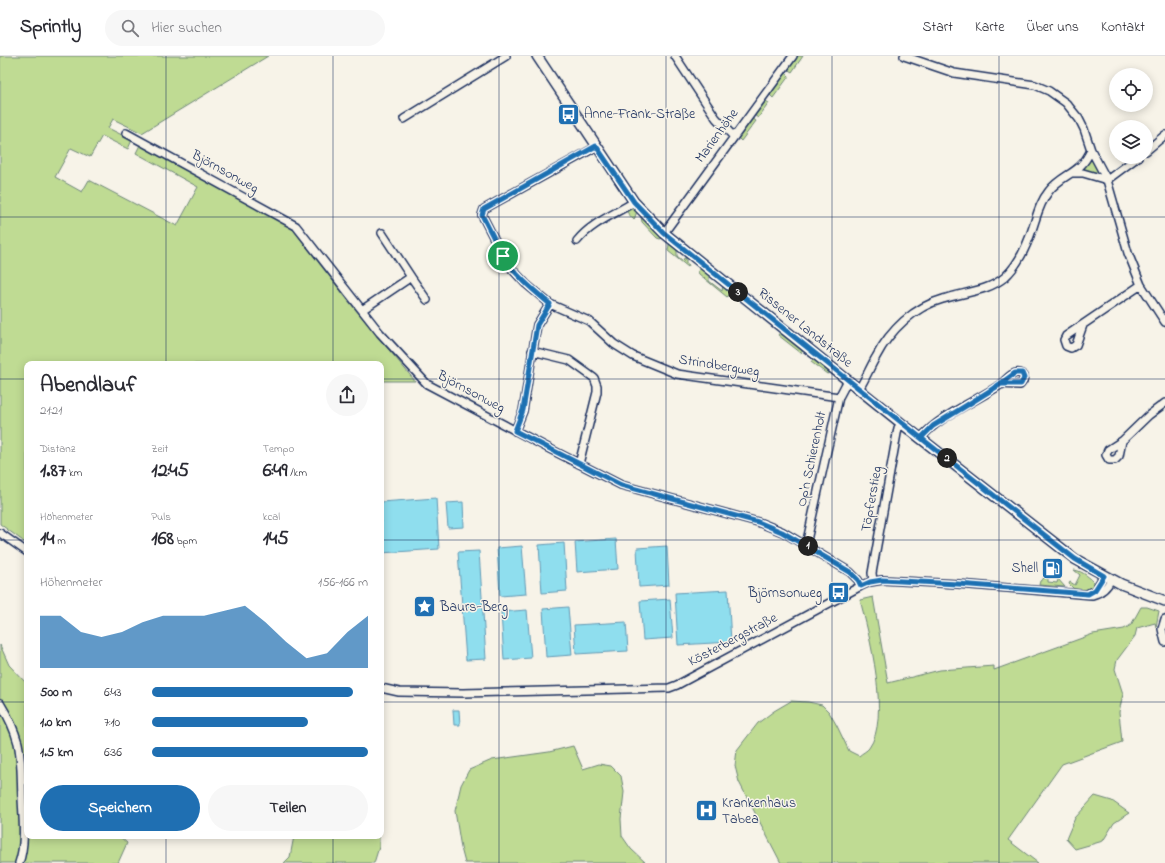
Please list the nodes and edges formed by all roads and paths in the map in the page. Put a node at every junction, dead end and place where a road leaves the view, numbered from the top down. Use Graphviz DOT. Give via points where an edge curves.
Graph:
graph roads {
  1 [pos="506,56"];
  2 [pos="537,56"];
  3 [pos="675,56"];
  4 [pos="793,56"];
  5 [pos="904,56"];
  6 [pos="404,119"];
  7 [pos="126,133"];
  8 [pos="1165,135"];
  9 [pos="734,136"];
  10 [pos="1153,145"];
  11 [pos="596,146"];
  12 [pos="1091,150"];
  13 [pos="1129,164"];
  14 [pos="1072,173"];
  15 [pos="1107,180"];
  16 [pos="634,202"];
  17 [pos="382,233"];
  18 [pos="664,233"];
  19 [pos="577,241"];
  20 [pos="411,277"];
  21 [pos="1141,285"];
  22 [pos="427,300"];
  23 [pos="550,304"];
  24 [pos="362,310"];
  25 [pos="1165,322"];
  26 [pos="1083,325"];
  27 [pos="532,351"];
  28 [pos="848,380"];
  29 [pos="1001,384"];
  30 [pos="859,389"];
  31 [pos="839,397"];
  32 [pos="1165,404"];
  33 [pos="901,423"];
  34 [pos="515,431"];
  35 [pos="921,438"];
  36 [pos="1122,441"];
  37 [pos="579,464"];
  38 [pos="0,533"];
  39 [pos="806,545"];
  40 [pos="24,550"];
  41 [pos="1108,578"];
  42 [pos="873,581"];
  43 [pos="861,586"];
  44 [pos="1165,601"];
  45 [pos="1165,618"];
  46 [pos="1165,642"];
  47 [pos="384,689"];
  48 [pos="0,703"];
  49 [pos="19,863"];
  1 -- 6 [label="street"];
  2 -- 11 [label="main road, Rissener Landstraße"];
  3 -- 9 [label="street" via="716,118"];
  4 -- 9 [label="street, Marienhöhe"];
  5 -- 12 [label="street" via="954,73 1024,83 1049,91 1073,111 1084,129"];
  7 -- 24 [label="street, Björnsonweg" via="296,226"];
  8 -- 10 [label="street"];
  9 -- 18 [label="street, Marienhöhe"];
  11 -- 16 [label="main road, Rissener Landstraße"];
  11 -- 23 [label="street, Strindbergweg" via="484,209 482,215 511,268"];
  12 -- 14 [label="street" via="1083,164"];
  12 -- 15 [label="street"];
  13 -- 15 [label="street"];
  14 -- 15 [label="street" via="1083,173"];
  14 -- 30 [label="street" via="1057,182 1042,201 1015,267 984,289 941,299 912,314 883,345"];
  15 -- 21 [label="street" via="1128,253"];
  16 -- 18 [label="main road, Rissener Landstraße"];
  16 -- 19 [label="street" via="590,228"];
  17 -- 20 [label="street"];
  18 -- 28 [label="main road, Rissener Landstraße"];
  20 -- 22 [label="street"];
  20 -- 24 [label="street"];
  21 -- 25 [label="street"];
  21 -- 26 [label="street"];
  23 -- 27 [label="street" via="537,325"];
  23 -- 31 [label="street, Strindbergweg" via="589,321 614,344 633,356 677,374"];
  24 -- 34 [label="street, Björnsonweg" via="427,384"];
  27 -- 34 [label="street" via="523,410"];
  27 -- 37 [label="street" via="569,360 594,378 598,386"];
  28 -- 30 [label="main road, Rissener Landstraße"];
  28 -- 31 [label="street, Op'n Schierenholt"];
  29 -- 35 [label="street" via="933,426"];
  30 -- 33 [label="main road, Rissener Landstraße"];
  31 -- 39 [label="street, Op'n Schierenholt"];
  32 -- 36 [label="street" via="1149,415"];
  33 -- 35 [label="main road, Rissener Landstraße"];
  33 -- 42 [label="street, Töpferstieg" via="873,565"];
  34 -- 37 [label="street, Björnsonweg"];
  35 -- 41 [label="main road, Rissener Landstraße" via="1075,559"];
  37 -- 39 [label="street, Björnsonweg" via="621,485 758,522"];
  38 -- 40 [label="street"];
  39 -- 43 [label="street, Björnsonweg" via="850,572"];
  41 -- 42 [label="street, Kösterbergstraße" via="1088,594 958,584"];
  41 -- 44 [label="main road, Rissener Landstraße"];
  42 -- 43 [label="street, Kösterbergstraße"];
  43 -- 47 [label="street, Kösterbergstraße" via="669,688 463,693 399,692"];
  45 -- 46 [label="street" via="1162,629"];
  48 -- 49 [label="street" via="11,722 21,764 24,835"];
}
